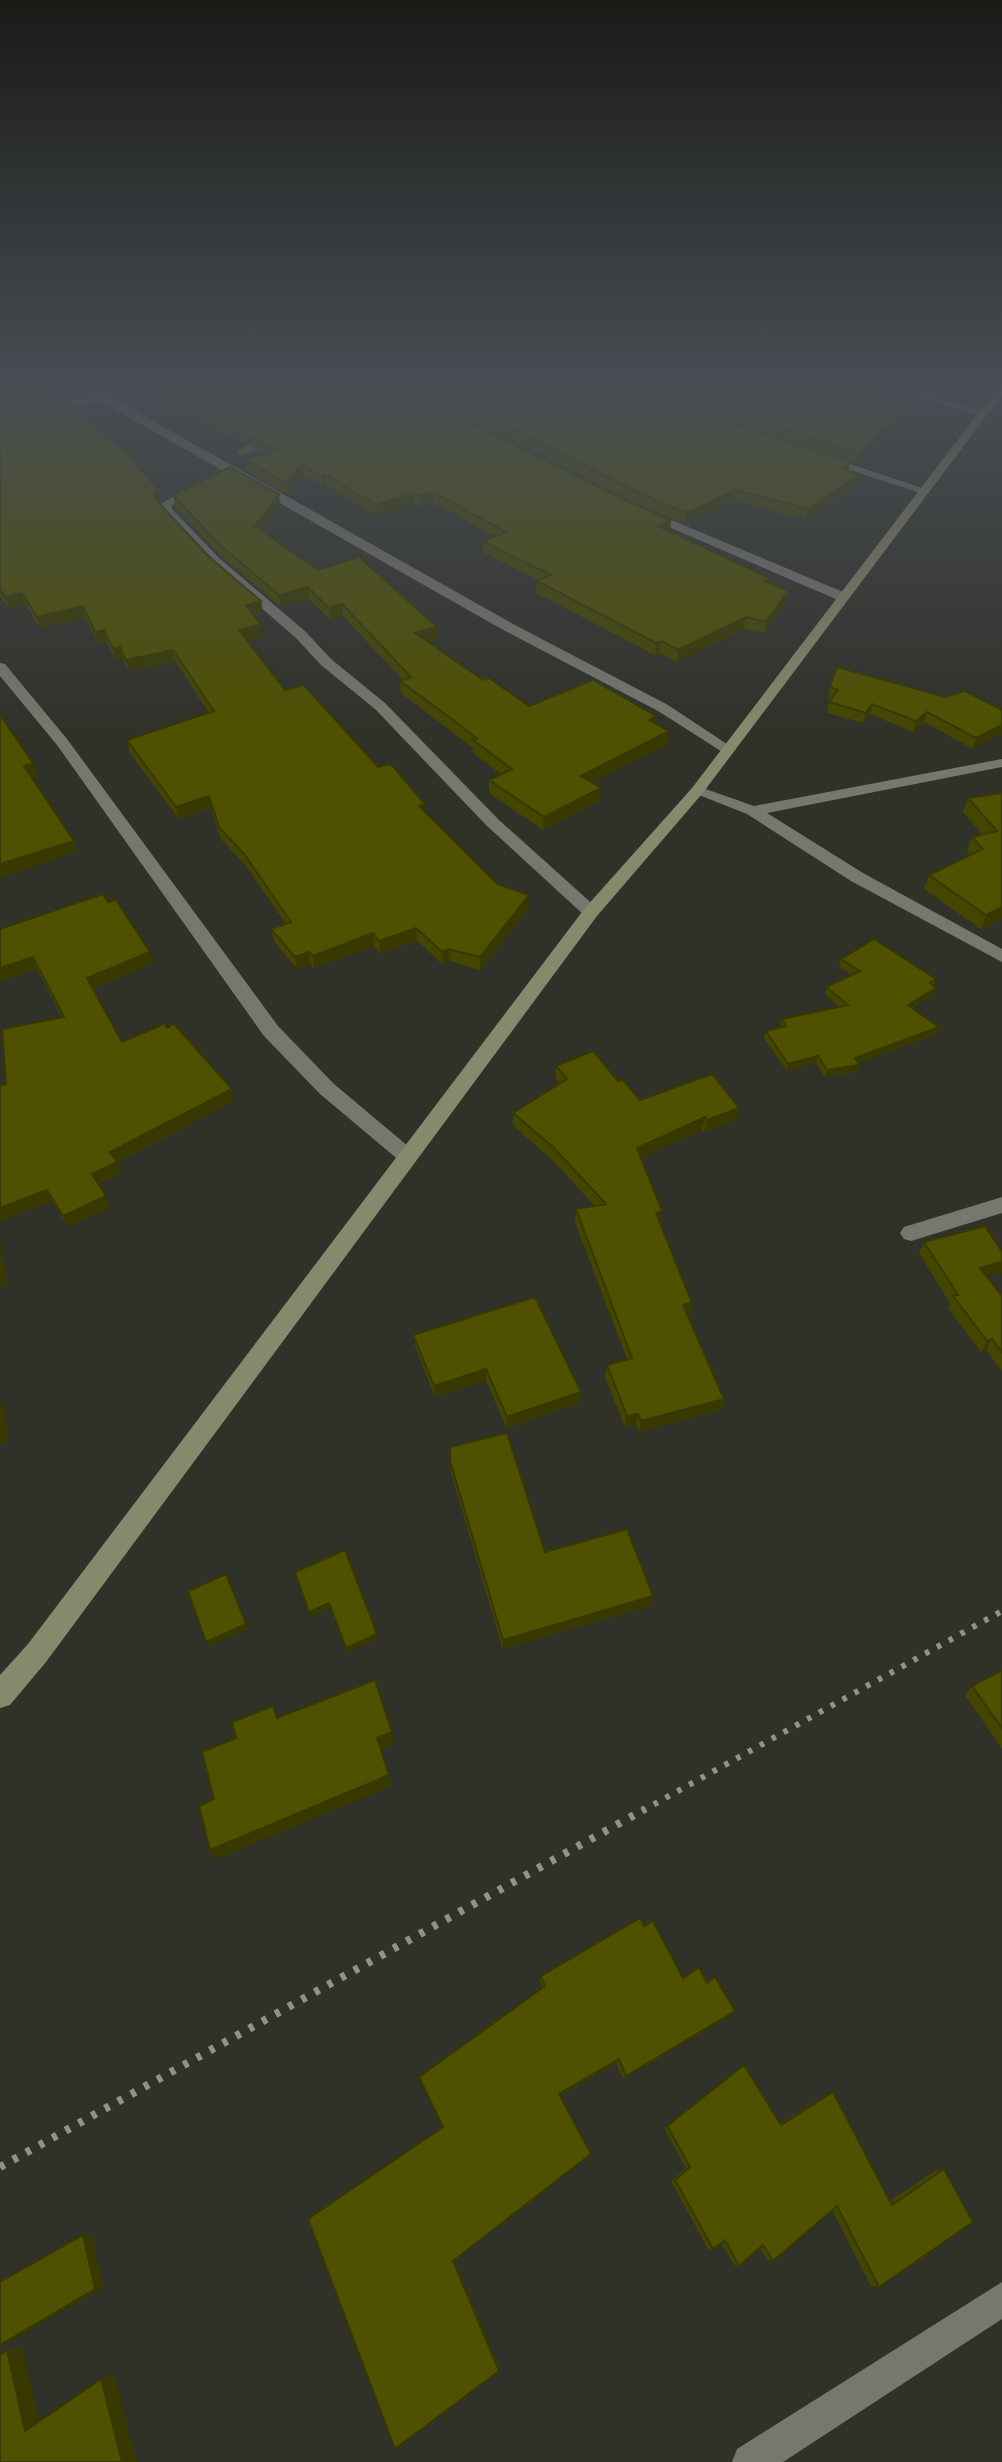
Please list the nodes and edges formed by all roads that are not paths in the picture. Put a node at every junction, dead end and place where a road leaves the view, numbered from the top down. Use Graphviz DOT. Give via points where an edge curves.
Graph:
graph roads {
  1 [pos="169,502"];
  2 [pos="268,502"];
  3 [pos="913,502"];
  4 [pos="631,508"];
  5 [pos="843,597"];
  6 [pos="0,667"];
  7 [pos="729,750"];
  8 [pos="1002,763"];
  9 [pos="697,791"];
  10 [pos="753,811"];
  11 [pos="591,912"];
  12 [pos="1002,956"];
  13 [pos="408,1157"];
  14 [pos="1002,1205"];
  15 [pos="911,1233"];
  16 [pos="0,1695"];
  17 [pos="1002,2299"];
  18 [pos="750,2462"];
  1 -- 11 [label="street" via="165,505 168,511 215,561 380,706 522,852"];
  2 -- 7 [label="street" via="663,708"];
  3 -- 5 [label="street"];
  4 -- 5 [label="street"];
  5 -- 7 [label="street"];
  6 -- 13 [label="street" via="62,742 271,1031 327,1089"];
  7 -- 9 [label="street"];
  8 -- 10 [label="street"];
  9 -- 10 [label="street"];
  9 -- 11 [label="street"];
  10 -- 12 [label="street" via="857,877"];
  11 -- 13 [label="street"];
  13 -- 16 [label="street" via="37,1653"];
  14 -- 15 [label="street"];
  17 -- 18 [label="street"];
}
